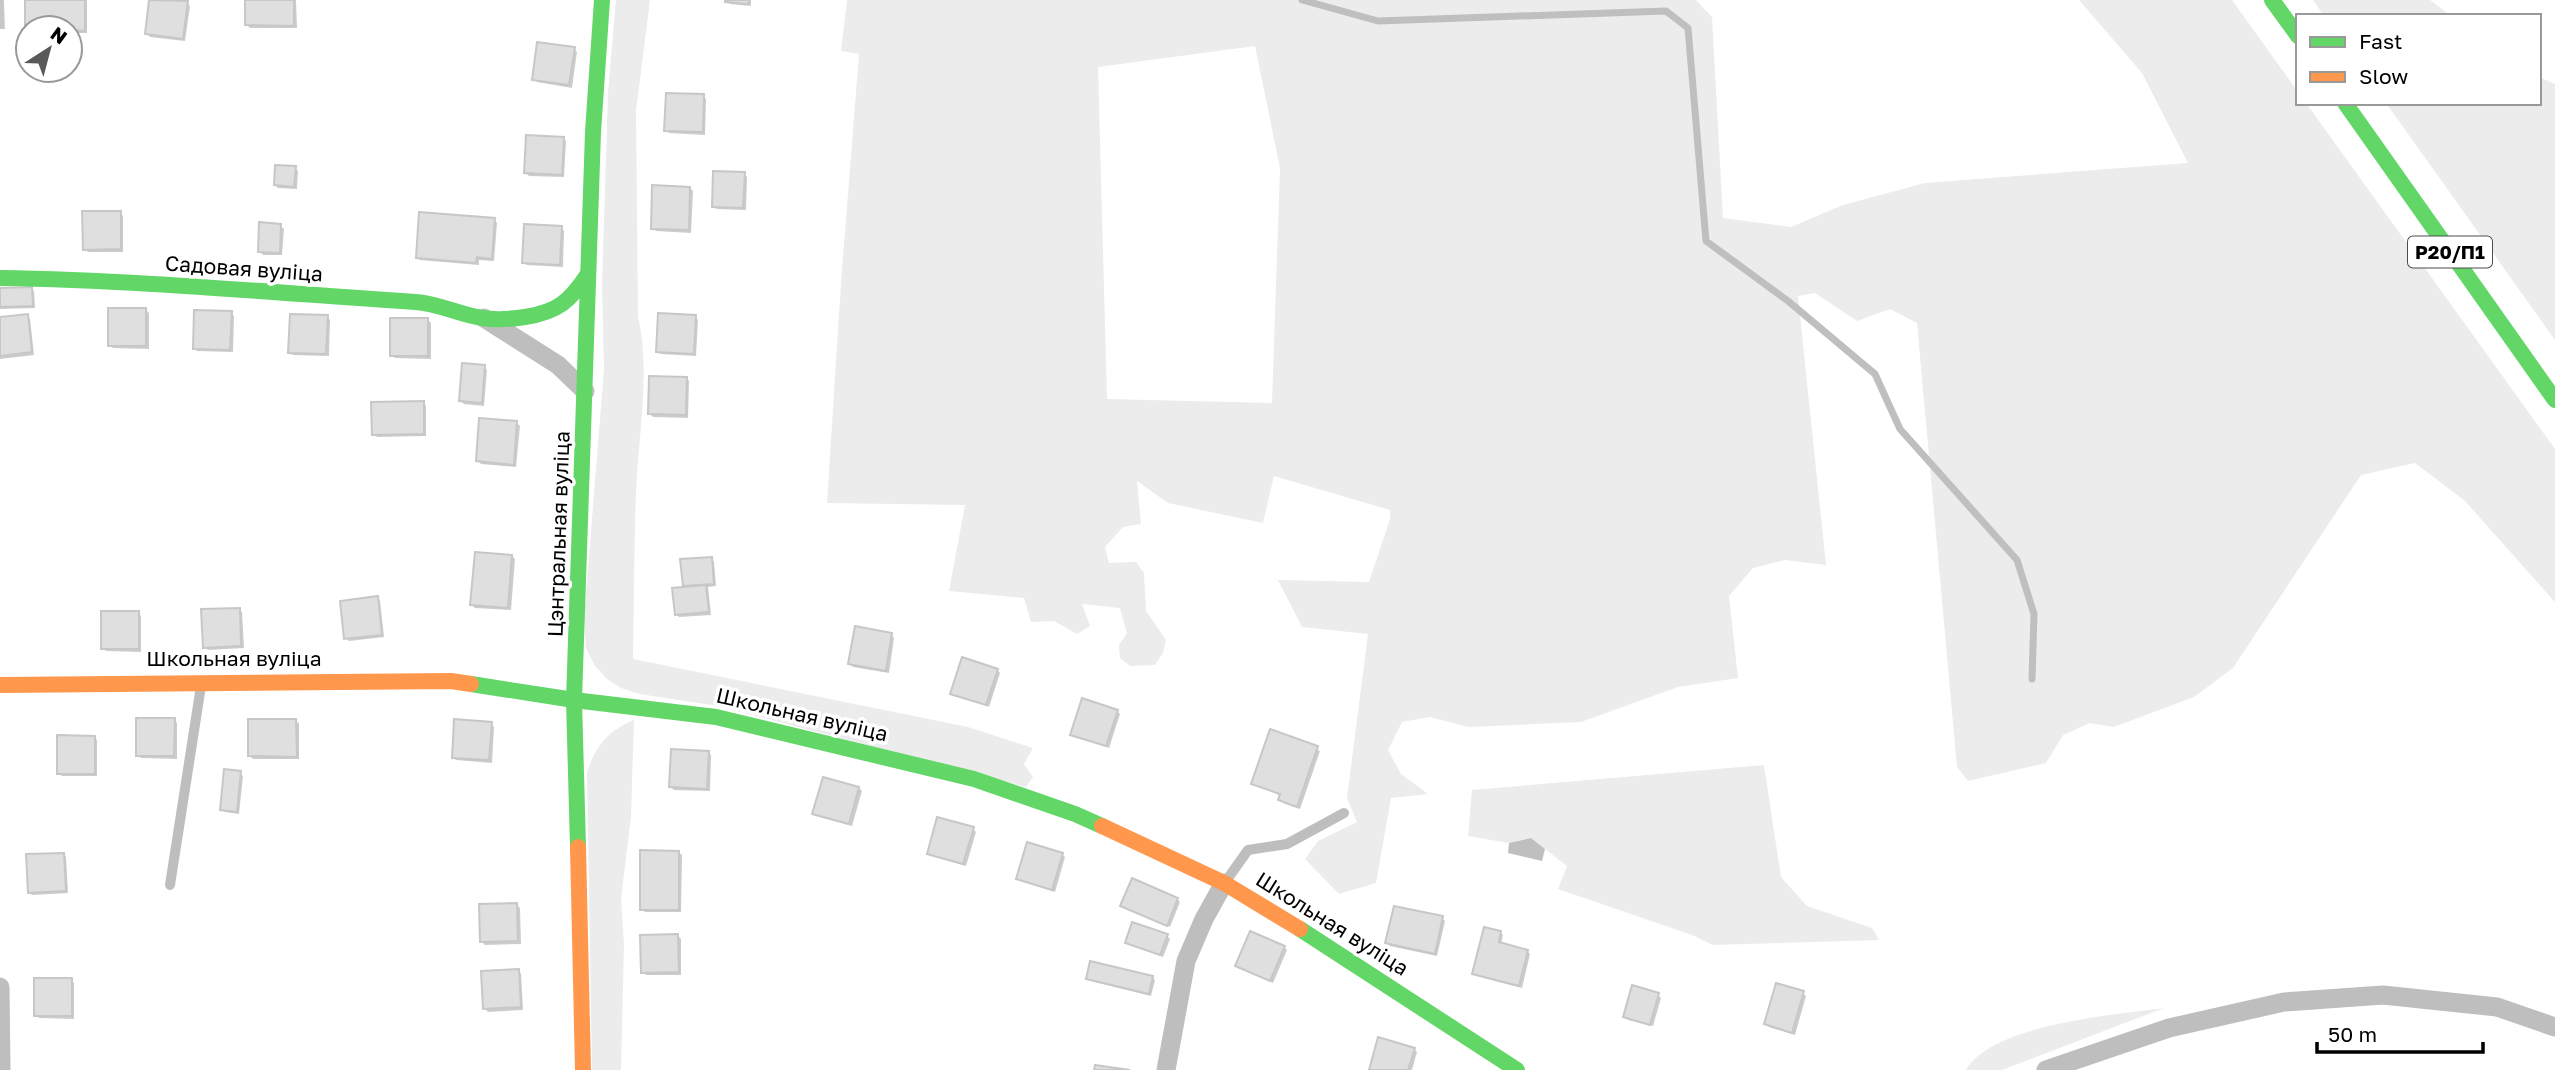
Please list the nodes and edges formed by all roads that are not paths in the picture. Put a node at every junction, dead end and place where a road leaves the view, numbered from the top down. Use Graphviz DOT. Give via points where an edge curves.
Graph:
graph roads {
  1 [pos="602,0"];
  2 [pos="2272,0"];
  3 [pos="2296,33"];
  4 [pos="2346,105"];
  5 [pos="588,274"];
  6 [pos="0,278"];
  7 [pos="483,318"];
  8 [pos="585,391"];
  9 [pos="2555,400"];
  10 [pos="202,682"];
  11 [pos="0,685"];
  12 [pos="574,700"];
  13 [pos="1345,813"];
  14 [pos="1224,883"];
  15 [pos="170,885"];
  16 [pos="0,987"];
  17 [pos="2555,1027"];
  18 [pos="1,1070"];
  19 [pos="583,1070"];
  20 [pos="1166,1070"];
  21 [pos="1517,1070"];
  22 [pos="2046,1070"];
  1 -- 5 [label="street, Цэнтральная вуліца"];
  2 -- 3 [label="street"];
  4 -- 9 [label="street, Р20/П1"];
  5 -- 7 [label="street, Садовая вуліца" via="574,295 550,311"];
  5 -- 8 [label="street, Цэнтральная вуліца"];
  6 -- 7 [label="street, Садовая вуліца" via="421,302"];
  7 -- 8 [label="street, Садовая вуліца" via="558,365"];
  8 -- 12 [label="street, Цэнтральная вуліца"];
  10 -- 11 [label="street, Школьная вуліца"];
  10 -- 12 [label="street, Школьная вуліца" via="451,681"];
  10 -- 15 [label="lane"];
  12 -- 14 [label="street, Школьная вуліца" via="716,717 974,779 1075,814"];
  12 -- 19 [label="street, Цэнтральная вуліца"];
  13 -- 14 [label="lane" via="1287,844 1248,850"];
  14 -- 20 [label="street" via="1186,961"];
  14 -- 21 [label="street, Школьная вуліца"];
  16 -- 18 [label="street"];
  17 -- 22 [label="street" via="2497,1007 2383,995 2284,1002 2169,1028"];
}
